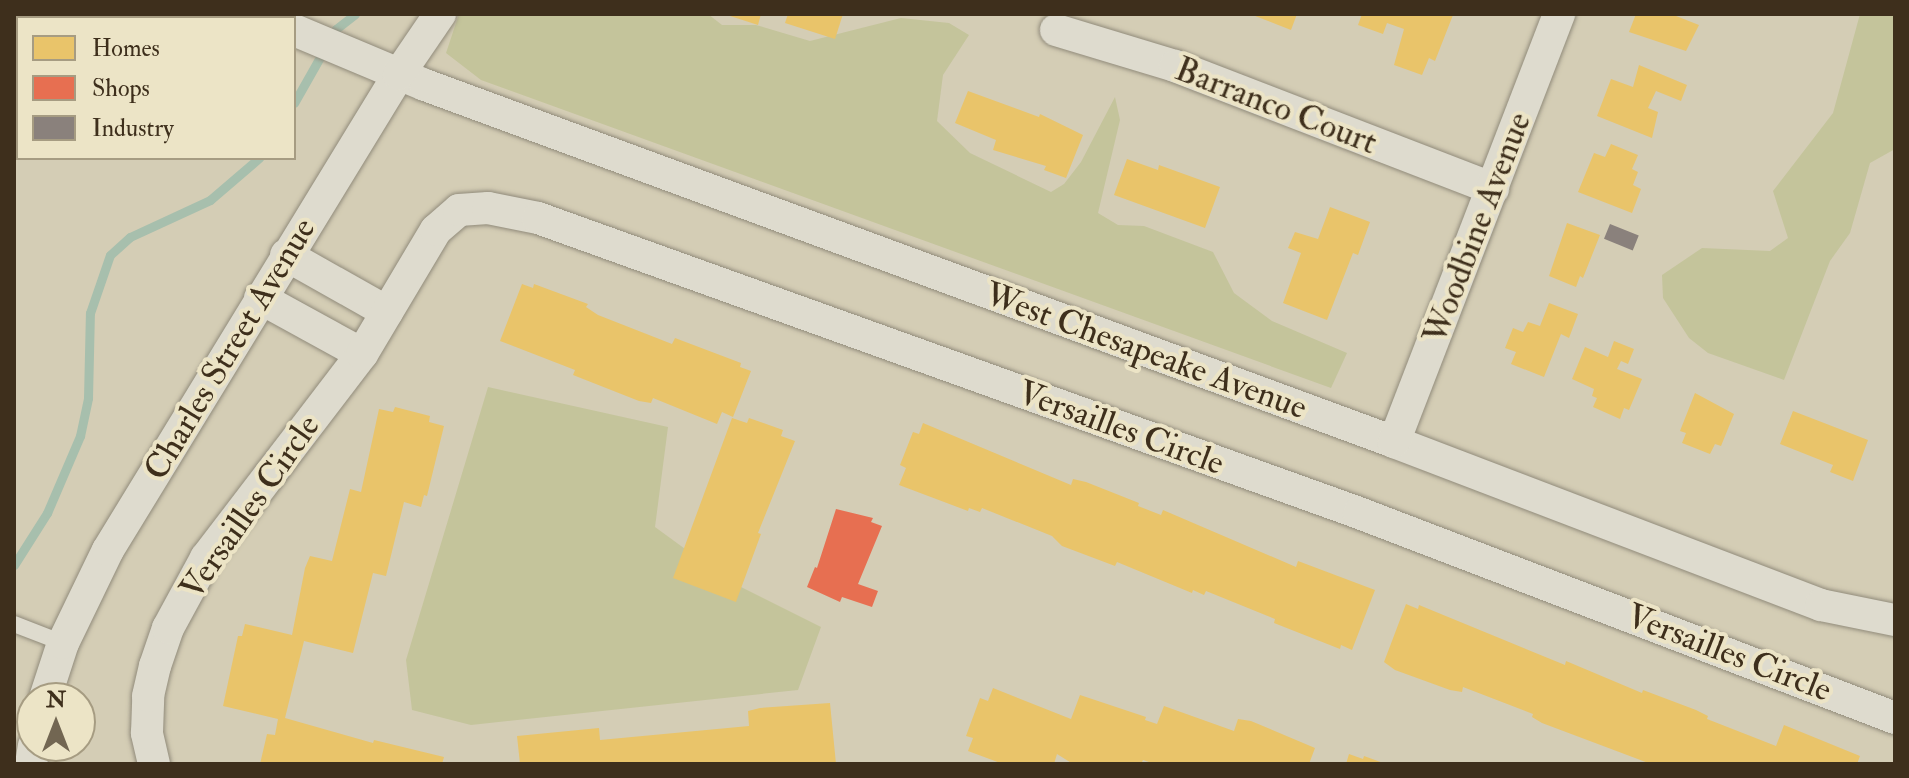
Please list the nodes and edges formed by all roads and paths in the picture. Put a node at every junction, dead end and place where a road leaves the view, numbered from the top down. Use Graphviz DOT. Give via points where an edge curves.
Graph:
graph roads {
  1 [pos="440,14"];
  2 [pos="1559,14"];
  3 [pos="1056,30"];
  4 [pos="316,39"];
  5 [pos="399,74"];
  6 [pos="1493,189"];
  7 [pos="286,255"];
  8 [pos="260,298"];
  9 [pos="387,312"];
  10 [pos="362,354"];
  11 [pos="1394,442"];
  12 [pos="1895,620"];
  13 [pos="14,624"];
  14 [pos="63,643"];
  15 [pos="50,682"];
  16 [pos="1895,718"];
  17 [pos="154,764"];
  1 -- 5 [label="street, Charles Street Avenue"];
  2 -- 6 [label="street, Woodbine Avenue"];
  3 -- 6 [label="street, Barranco Court" via="1175,66"];
  4 -- 5 [label="street, West Chesapeake Avenue"];
  5 -- 7 [label="street, Charles Street Avenue"];
  5 -- 11 [label="street, West Chesapeake Avenue"];
  6 -- 11 [label="street, Woodbine Avenue"];
  7 -- 8 [label="street, Charles Street Avenue"];
  7 -- 9 [label="street"];
  8 -- 10 [label="street"];
  8 -- 14 [label="street, Charles Street Avenue" via="108,550"];
  9 -- 10 [label="street, Versailles Circle"];
  9 -- 16 [label="street, Versailles Circle" via="436,230 459,210 504,209 1359,513"];
  10 -- 17 [label="street, Versailles Circle" via="206,558 168,628 148,696 147,733"];
  11 -- 12 [label="street, West Chesapeake Avenue" via="1821,605"];
  13 -- 14 [label="lane"];
  14 -- 15 [label="street, Charles Street Avenue"];
}
